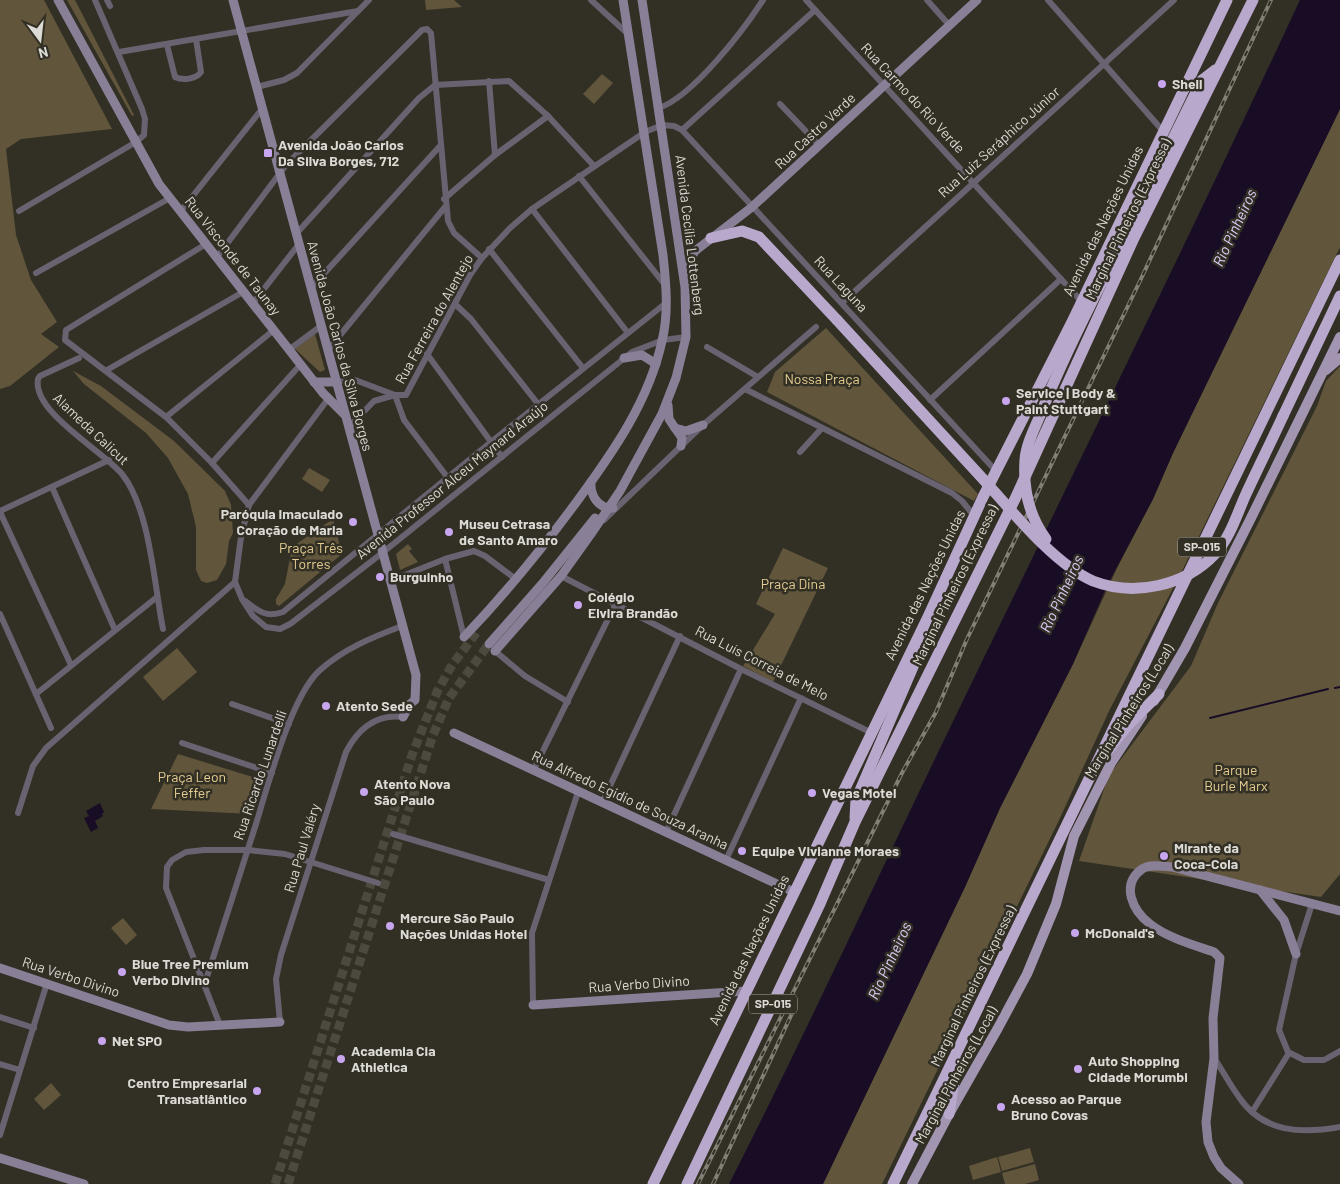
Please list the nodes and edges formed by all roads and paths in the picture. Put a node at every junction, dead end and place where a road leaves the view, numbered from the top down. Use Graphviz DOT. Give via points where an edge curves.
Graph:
graph roads {
  1 [pos="58,0"];
  2 [pos="95,0"];
  3 [pos="233,0"];
  4 [pos="369,0"];
  5 [pos="591,0"];
  6 [pos="623,0"];
  7 [pos="642,0"];
  8 [pos="763,0"];
  9 [pos="806,0"];
  10 [pos="927,0"];
  11 [pos="977,0"];
  12 [pos="1174,0"];
  13 [pos="1253,0"];
  14 [pos="1053,2"];
  15 [pos="1227,2"];
  16 [pos="815,10"];
  17 [pos="358,11"];
  18 [pos="950,26"];
  19 [pos="241,31"];
  20 [pos="629,34"];
  21 [pos="196,39"];
  22 [pos="167,45"];
  23 [pos="119,52"];
  24 [pos="1104,64"];
  25 [pos="1219,67"];
  26 [pos="489,81"];
  27 [pos="436,85"];
  28 [pos="884,85"];
  29 [pos="257,87"];
  30 [pos="780,104"];
  31 [pos="659,108"];
  32 [pos="262,109"];
  33 [pos="548,116"];
  34 [pos="662,125"];
  35 [pos="682,130"];
  36 [pos="1163,131"];
  37 [pos="645,132"];
  38 [pos="136,142"];
  39 [pos="440,146"];
  40 [pos="820,146"];
  41 [pos="495,155"];
  42 [pos="594,166"];
  43 [pos="280,173"];
  44 [pos="579,176"];
  45 [pos="973,182"];
  46 [pos="170,198"];
  47 [pos="444,200"];
  48 [pos="445,207"];
  49 [pos="752,207"];
  50 [pos="532,209"];
  51 [pos="19,211"];
  52 [pos="180,212"];
  53 [pos="296,234"];
  54 [pos="711,238"];
  55 [pos="206,244"];
  56 [pos="298,244"];
  57 [pos="489,249"];
  58 [pos="217,257"];
  59 [pos="482,258"];
  60 [pos="1340,260"];
  61 [pos="36,273"];
  62 [pos="1061,279"];
  63 [pos="667,287"];
  64 [pos="684,287"];
  65 [pos="311,288"];
  66 [pos="243,292"];
  67 [pos="1340,296"];
  68 [pos="1082,302"];
  69 [pos="666,303"];
  70 [pos="842,303"];
  71 [pos="253,304"];
  72 [pos="455,304"];
  73 [pos="321,326"];
  74 [pos="816,327"];
  75 [pos="274,330"];
  76 [pos="628,333"];
  77 [pos="686,337"];
  78 [pos="1340,337"];
  79 [pos="663,340"];
  80 [pos="706,347"];
  81 [pos="290,350"];
  82 [pos="327,351"];
  83 [pos="427,354"];
  84 [pos="79,358"];
  85 [pos="624,358"];
  86 [pos="1340,358"];
  87 [pos="301,364"];
  88 [pos="656,364"];
  89 [pos="583,368"];
  90 [pos="107,370"];
  91 [pos="758,378"];
  92 [pos="1318,378"];
  93 [pos="314,382"];
  94 [pos="336,382"];
  95 [pos="375,387"];
  96 [pos="745,389"];
  97 [pos="395,395"];
  98 [pos="328,399"];
  99 [pos="668,400"];
  100 [pos="930,400"];
  101 [pos="374,401"];
  102 [pos="538,404"];
  103 [pos="344,415"];
  104 [pos="166,417"];
  105 [pos="703,425"];
  106 [pos="348,428"];
  107 [pos="675,428"];
  108 [pos="822,428"];
  109 [pos="491,442"];
  110 [pos="681,446"];
  111 [pos="800,452"];
  112 [pos="502,457"];
  113 [pos="109,460"];
  114 [pos="212,463"];
  115 [pos="996,471"];
  116 [pos="448,478"];
  117 [pos="591,482"];
  118 [pos="52,488"];
  119 [pos="249,505"];
  120 [pos="609,508"];
  121 [pos="570,510"];
  122 [pos="0,512"];
  123 [pos="975,516"];
  124 [pos="376,534"];
  125 [pos="382,553"];
  126 [pos="1056,555"];
  127 [pos="445,559"];
  128 [pos="562,576"];
  129 [pos="517,580"];
  130 [pos="390,581"];
  131 [pos="235,582"];
  132 [pos="157,597"];
  133 [pos="242,599"];
  134 [pos="616,603"];
  135 [pos="260,612"];
  136 [pos="0,614"];
  137 [pos="274,615"];
  138 [pos="928,618"];
  139 [pos="256,619"];
  140 [pos="402,626"];
  141 [pos="281,628"];
  142 [pos="164,629"];
  143 [pos="115,630"];
  144 [pos="476,632"];
  145 [pos="680,636"];
  146 [pos="464,637"];
  147 [pos="492,647"];
  148 [pos="71,665"];
  149 [pos="741,669"];
  150 [pos="36,694"];
  151 [pos="1160,694"];
  152 [pos="802,698"];
  153 [pos="568,702"];
  154 [pos="232,704"];
  155 [pos="403,717"];
  156 [pos="289,724"];
  157 [pos="51,728"];
  158 [pos="870,732"];
  159 [pos="454,733"];
  160 [pos="182,743"];
  161 [pos="1096,766"];
  162 [pos="533,771"];
  163 [pos="272,774"];
  164 [pos="578,792"];
  165 [pos="602,803"];
  166 [pos="18,813"];
  167 [pos="855,822"];
  168 [pos="666,832"];
  169 [pos="393,834"];
  170 [pos="248,850"];
  171 [pos="726,860"];
  172 [pos="311,862"];
  173 [pos="549,880"];
  174 [pos="378,883"];
  175 [pos="1259,890"];
  176 [pos="794,892"];
  177 [pos="1312,904"];
  178 [pos="1340,910"];
  179 [pos="1296,954"];
  180 [pos="0,968"];
  181 [pos="47,983"];
  182 [pos="205,983"];
  183 [pos="746,991"];
  184 [pos="533,1005"];
  185 [pos="0,1017"];
  186 [pos="280,1022"];
  187 [pos="220,1025"];
  188 [pos="34,1028"];
  189 [pos="958,1050"];
  190 [pos="1340,1051"];
  191 [pos="1289,1053"];
  192 [pos="1214,1058"];
  193 [pos="0,1064"];
  194 [pos="20,1070"];
  195 [pos="1252,1112"];
  196 [pos="948,1114"];
  197 [pos="1340,1127"];
  198 [pos="0,1135"];
  199 [pos="0,1158"];
  200 [pos="84,1184"];
  201 [pos="653,1184"];
  202 [pos="687,1184"];
  203 [pos="893,1184"];
  204 [pos="912,1184"];
  205 [pos="1239,1184"];
  1 -- 38 [label="street, Rua Visconde de Taunay"];
  2 -- 23 [label="street"];
  3 -- 19 [label="street, Avenida João Carlos da Silva Borges"];
  4 -- 17 [label="street"];
  5 -- 20 [label="street"];
  6 -- 20 [label="street"];
  7 -- 31 [label="street, Avenida Cecília Lottenberg"];
  8 -- 31 [label="street" via="729,46 675,100"];
  9 -- 16 [label="street, Rua Carmo do Rio Verde"];
  10 -- 18 [label="street"];
  11 -- 18 [label="street, Rua Castro Verde"];
  12 -- 24 [label="street, Rua Luiz Seráphico Júnior"];
  13 -- 25 [label="highway, Marginal Pinheiros (Expressa) / SP-015"];
  14 -- 24 [label="street"];
  15 -- 36 [label="highway, Avenida das Nações Unidas"];
  16 -- 28 [label="street, Rua Carmo do Rio Verde"];
  16 -- 35 [label="street"];
  17 -- 19 [label="street"];
  17 -- 29 [label="street" via="293,76"];
  18 -- 28 [label="street, Rua Castro Verde"];
  19 -- 21 [label="street"];
  19 -- 29 [label="street, Avenida João Carlos da Silva Borges"];
  20 -- 37 [label="street"];
  21 -- 22 [label="street"];
  21 -- 22 [label="street" via="201,72 189,78 175,77"];
  22 -- 23 [label="street"];
  23 -- 38 [label="street" via="145,119 144,135"];
  24 -- 36 [label="street"];
  24 -- 45 [label="street, Rua Luiz Seráphico Júnior"];
  25 -- 126 [label="highway, bridge" via="1202,80 1055,377 1027,447 1025,483 1030,510"];
  25 -- 167 [label="highway, Marginal Pinheiros (Expressa) / SP-015" via="1134,238 1015,499"];
  26 -- 27 [label="street"];
  26 -- 33 [label="street" via="511,82"];
  26 -- 41 [label="street"];
  27 -- 39 [label="street"];
  27 -- 43 [label="street" via="431,32 422,30"];
  27 -- 53 [label="street" via="419,98"];
  28 -- 40 [label="street, Rua Castro Verde"];
  28 -- 45 [label="street, Rua Carmo do Rio Verde"];
  29 -- 32 [label="street, Avenida João Carlos da Silva Borges"];
  30 -- 40 [label="street"];
  31 -- 34 [label="street, Avenida Cecília Lottenberg"];
  32 -- 43 [label="street, Avenida João Carlos da Silva Borges"];
  32 -- 52 [label="street"];
  33 -- 41 [label="street"];
  33 -- 42 [label="street"];
  34 -- 35 [label="street"];
  34 -- 37 [label="street, Rua Ferreira do Alentejo"];
  34 -- 64 [label="street, Avenida Cecília Lottenberg"];
  35 -- 49 [label="street, Rua Laguna"];
  36 -- 68 [label="highway, Avenida das Nações Unidas"];
  37 -- 42 [label="street, Rua Ferreira do Alentejo"];
  37 -- 63 [label="street"];
  38 -- 46 [label="street, Rua Visconde de Taunay"];
  38 -- 51 [label="street"];
  39 -- 47 [label="street"];
  39 -- 65 [label="street"];
  40 -- 49 [label="street, Rua Castro Verde"];
  41 -- 47 [label="street"];
  42 -- 44 [label="street, Rua Ferreira do Alentejo"];
  43 -- 53 [label="street, Avenida João Carlos da Silva Borges"];
  43 -- 58 [label="street"];
  44 -- 50 [label="street, Rua Ferreira do Alentejo"];
  44 -- 63 [label="street"];
  45 -- 62 [label="street, Rua Carmo do Rio Verde"];
  45 -- 70 [label="street, Rua Luiz Seráphico Júnior"];
  46 -- 52 [label="street, Rua Visconde de Taunay"];
  46 -- 61 [label="street"];
  47 -- 48 [label="street"];
  48 -- 59 [label="street" via="451,229"];
  48 -- 82 [label="street"];
  49 -- 54 [label="street, Rua Castro Verde"];
  49 -- 70 [label="street, Rua Laguna"];
  50 -- 57 [label="street, Rua Ferreira do Alentejo"];
  50 -- 76 [label="street"];
  52 -- 55 [label="street, Rua Visconde de Taunay"];
  53 -- 56 [label="street, Avenida João Carlos da Silva Borges"];
  54 -- 64 [label="street, Rua Castro Verde" via="690,259"];
  54 -- 126 [label="highway, bridge" via="742,231 759,237"];
  55 -- 58 [label="street, Rua Visconde de Taunay"];
  55 -- 90 [label="street" via="66,330 65,340"];
  56 -- 65 [label="street, Avenida João Carlos da Silva Borges"];
  56 -- 71 [label="street"];
  57 -- 59 [label="street, Rua Ferreira do Alentejo"];
  57 -- 89 [label="street"];
  58 -- 66 [label="street, Rua Visconde de Taunay"];
  59 -- 72 [label="street, Rua Ferreira do Alentejo"];
  60 -- 161 [label="highway, Marginal Pinheiros (Expressa) / SP-015"];
  62 -- 68 [label="street, Rua Carmo do Rio Verde"];
  62 -- 100 [label="street"];
  63 -- 69 [label="street"];
  64 -- 77 [label="street, Avenida Cecília Lottenberg"];
  65 -- 73 [label="street, Avenida João Carlos da Silva Borges"];
  66 -- 71 [label="street, Rua Visconde de Taunay"];
  66 -- 90 [label="street"];
  67 -- 126 [label="highway, bridge" via="1229,532 1215,554 1200,568 1162,585 1139,588 1113,586 1093,581"];
  68 -- 115 [label="highway, Avenida das Nações Unidas"];
  69 -- 76 [label="street, Avenida Professor Alceu Maynard Araújo"];
  69 -- 79 [label="street"];
  70 -- 100 [label="street, Rua Laguna"];
  71 -- 75 [label="street, Rua Visconde de Taunay"];
  72 -- 83 [label="street, Rua Ferreira do Alentejo"];
  72 -- 102 [label="street" via="471,319"];
  73 -- 81 [label="street"];
  73 -- 82 [label="street, Avenida João Carlos da Silva Borges"];
  74 -- 91 [label="street"];
  75 -- 81 [label="street, Rua Visconde de Taunay"];
  75 -- 104 [label="street"];
  76 -- 89 [label="street, Avenida Professor Alceu Maynard Araújo"];
  77 -- 79 [label="street, Avenida Professor Alceu Maynard Araújo"];
  77 -- 99 [label="street, Avenida Cecília Lottenberg"];
  78 -- 92 [label="main road, Marginal Pinheiros (Local)"];
  79 -- 85 [label="street, Avenida Professor Alceu Maynard Araújo" via="637,349"];
  79 -- 88 [label="street"];
  80 -- 91 [label="street"];
  81 -- 87 [label="street, Rua Visconde de Taunay"];
  82 -- 94 [label="street, Avenida João Carlos da Silva Borges"];
  83 -- 97 [label="street, Rua Ferreira do Alentejo" via="408,392 403,396"];
  83 -- 109 [label="street"];
  84 -- 113 [label="street, Alameda Calicut" via="40,376 38,387 44,403 53,414"];
  85 -- 88 [label="street" via="642,355"];
  85 -- 112 [label="street, Avenida Professor Alceu Maynard Araújo"];
  86 -- 92 [label="main road"];
  87 -- 93 [label="street, Rua Visconde de Taunay"];
  87 -- 114 [label="street"];
  88 -- 117 [label="street" via="625,432"];
  89 -- 102 [label="street, Avenida Professor Alceu Maynard Araújo"];
  90 -- 104 [label="street"];
  91 -- 96 [label="street"];
  92 -- 151 [label="main road, Marginal Pinheiros (Local)" via="1250,522"];
  93 -- 94 [label="street"];
  93 -- 98 [label="street, Rua Visconde de Taunay"];
  94 -- 95 [label="street, Rua Ferreira do Alentejo" via="348,380"];
  94 -- 103 [label="street, Avenida João Carlos da Silva Borges"];
  95 -- 97 [label="street, Rua Ferreira do Alentejo"];
  95 -- 101 [label="street"];
  96 -- 105 [label="street"];
  96 -- 108 [label="street"];
  97 -- 101 [label="street"];
  97 -- 116 [label="street" via="404,420"];
  98 -- 103 [label="street, Rua Visconde de Taunay"];
  98 -- 119 [label="street"];
  99 -- 107 [label="street" via="668,412"];
  99 -- 120 [label="street, Avenida Cecília Lottenberg"];
  100 -- 115 [label="street, Rua Laguna"];
  101 -- 106 [label="street"];
  102 -- 109 [label="street, Avenida Professor Alceu Maynard Araújo"];
  103 -- 106 [label="street, Avenida João Carlos da Silva Borges"];
  104 -- 114 [label="street"];
  105 -- 107 [label="street" via="686,431"];
  105 -- 110 [label="street"];
  106 -- 124 [label="street, Avenida João Carlos da Silva Borges"];
  107 -- 110 [label="street" via="682,438"];
  108 -- 111 [label="street"];
  108 -- 123 [label="street" via="952,494"];
  109 -- 112 [label="street"];
  109 -- 116 [label="street, Avenida Professor Alceu Maynard Araújo"];
  110 -- 120 [label="street"];
  112 -- 125 [label="street, Avenida Professor Alceu Maynard Araújo"];
  113 -- 118 [label="street"];
  113 -- 132 [label="street, Alameda Calicut" via="123,475 140,509"];
  114 -- 119 [label="street"];
  115 -- 123 [label="highway, Avenida das Nações Unidas"];
  116 -- 124 [label="street, Avenida Professor Alceu Maynard Araújo"];
  117 -- 120 [label="street" via="592,495"];
  117 -- 121 [label="street"];
  118 -- 122 [label="street"];
  118 -- 143 [label="street"];
  119 -- 131 [label="street"];
  120 -- 128 [label="street"];
  120 -- 147 [label="street"];
  121 -- 129 [label="street"];
  121 -- 144 [label="street" via="557,537 535,567"];
  122 -- 148 [label="street"];
  123 -- 138 [label="highway, Avenida das Nações Unidas"];
  124 -- 125 [label="street, Avenida João Carlos da Silva Borges"];
  124 -- 137 [label="street, Avenida Professor Alceu Maynard Araújo" via="283,612"];
  125 -- 130 [label="street, Avenida João Carlos da Silva Borges"];
  125 -- 141 [label="street, Avenida Professor Alceu Maynard Araújo"];
  127 -- 129 [label="street" via="474,551"];
  127 -- 130 [label="street"];
  127 -- 146 [label="street"];
  128 -- 134 [label="street, Rua Luís Correia de Melo"];
  128 -- 147 [label="street"];
  129 -- 146 [label="street"];
  130 -- 140 [label="street, Avenida João Carlos da Silva Borges"];
  131 -- 133 [label="street"];
  131 -- 166 [label="street" via="46,748 33,766"];
  132 -- 142 [label="street, Alameda Calicut"];
  132 -- 143 [label="street"];
  133 -- 135 [label="street"];
  133 -- 139 [label="street"];
  134 -- 145 [label="street, Rua Luís Correia de Melo"];
  134 -- 153 [label="street"];
  135 -- 137 [label="street"];
  135 -- 139 [label="street"];
  136 -- 150 [label="street"];
  137 -- 141 [label="street"];
  138 -- 158 [label="highway, Avenida das Nações Unidas"];
  138 -- 167 [label="highway" via="921,648 856,800"];
  139 -- 141 [label="street" via="266,627"];
  140 -- 155 [label="street, Avenida João Carlos da Silva Borges" via="416,675 415,700"];
  140 -- 156 [label="street, Rua Ricardo Lunardelli" via="358,644 319,671"];
  143 -- 148 [label="street"];
  145 -- 149 [label="street, Rua Luís Correia de Melo"];
  145 -- 165 [label="street"];
  147 -- 153 [label="street" via="525,676"];
  148 -- 150 [label="street"];
  149 -- 152 [label="street, Rua Luís Correia de Melo"];
  149 -- 168 [label="street"];
  150 -- 157 [label="street"];
  151 -- 161 [label="highway" via="1127,726"];
  151 -- 196 [label="main road, Marginal Pinheiros (Local)" via="1126,739 1100,782 1074,836 1056,904 1027,974"];
  152 -- 158 [label="street, Rua Luís Correia de Melo"];
  152 -- 171 [label="street"];
  153 -- 162 [label="street"];
  154 -- 156 [label="street"];
  155 -- 172 [label="street, Rua Paul Valéry" via="389,716 374,721 349,746"];
  156 -- 163 [label="street, Rua Ricardo Lunardelli"];
  158 -- 176 [label="highway, Avenida das Nações Unidas"];
  159 -- 162 [label="street, Rua Alfredo Egidio de Souza Aranha"];
  160 -- 163 [label="street"];
  161 -- 189 [label="highway, Marginal Pinheiros (Expressa) / SP-015"];
  162 -- 164 [label="street, Rua Alfredo Egidio de Souza Aranha"];
  163 -- 170 [label="street, Rua Ricardo Lunardelli"];
  164 -- 165 [label="street, Rua Alfredo Egidio de Souza Aranha"];
  164 -- 173 [label="street"];
  165 -- 168 [label="street, Rua Alfredo Egidio de Souza Aranha"];
  167 -- 202 [label="highway, Marginal Pinheiros (Expressa) / SP-015" via="819,906"];
  168 -- 171 [label="street, Rua Alfredo Egidio de Souza Aranha"];
  169 -- 173 [label="street"];
  170 -- 172 [label="street" via="285,854"];
  170 -- 182 [label="street, Rua Ricardo Lunardelli"];
  170 -- 182 [label="street" via="186,852 167,867 169,898"];
  171 -- 176 [label="street, Rua Alfredo Egidio de Souza Aranha"];
  172 -- 174 [label="street"];
  172 -- 186 [label="street, Rua Paul Valéry" via="276,979"];
  173 -- 184 [label="street" via="532,933"];
  175 -- 177 [label="street"];
  175 -- 179 [label="street" via="1284,920"];
  175 -- 192 [label="street" via="1159,865 1143,868 1131,880 1134,910 1166,934 1214,952 1220,958 1213,1018"];
  176 -- 183 [label="highway, Avenida das Nações Unidas"];
  177 -- 178 [label="street"];
  177 -- 179 [label="street"];
  179 -- 191 [label="street" via="1280,1022 1280,1038"];
  180 -- 181 [label="street, Rua Verbo Divino"];
  181 -- 187 [label="street, Rua Verbo Divino" via="169,1024 188,1027"];
  181 -- 188 [label="street"];
  182 -- 187 [label="street"];
  183 -- 184 [label="street, Rua Verbo Divino"];
  183 -- 201 [label="highway, Avenida das Nações Unidas"];
  185 -- 188 [label="street"];
  186 -- 187 [label="street, Rua Verbo Divino"];
  188 -- 194 [label="street"];
  189 -- 196 [label="highway"];
  189 -- 203 [label="highway, Marginal Pinheiros (Expressa) / SP-015"];
  190 -- 191 [label="street" via="1333,1057 1317,1061 1304,1060"];
  191 -- 195 [label="street"];
  192 -- 195 [label="street"];
  192 -- 205 [label="street" via="1206,1122 1208,1142 1221,1168"];
  193 -- 194 [label="street"];
  194 -- 198 [label="street"];
  195 -- 197 [label="street" via="1278,1128 1288,1130"];
  196 -- 204 [label="main road, Marginal Pinheiros (Local)"];
  199 -- 200 [label="street"];
}
